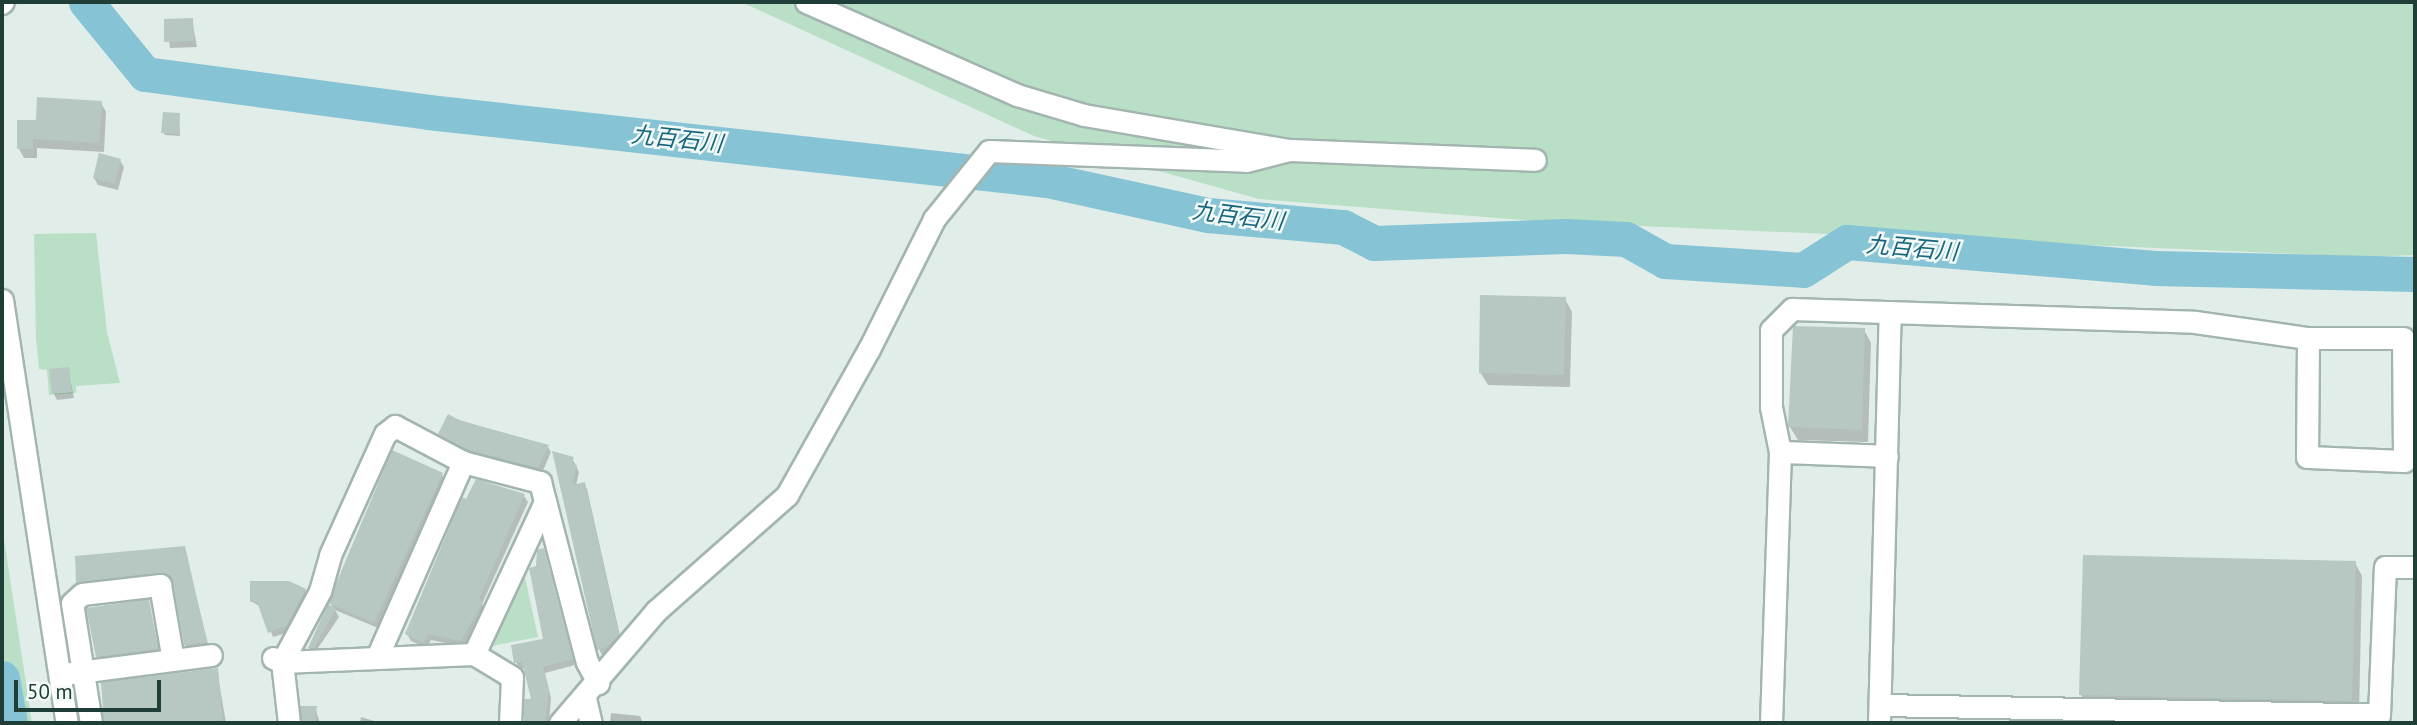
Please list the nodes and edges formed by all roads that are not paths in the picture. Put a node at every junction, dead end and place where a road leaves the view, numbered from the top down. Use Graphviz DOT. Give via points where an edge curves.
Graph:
graph roads {
  1 [pos="806,2"];
  2 [pos="1289,150"];
  3 [pos="1535,160"];
  4 [pos="2,300"];
  5 [pos="1891,312"];
  6 [pos="2308,338"];
  7 [pos="1780,452"];
  8 [pos="1887,456"];
  9 [pos="463,462"];
  10 [pos="545,502"];
  11 [pos="2415,567"];
  12 [pos="48,608"];
  13 [pos="474,654"];
  14 [pos="211,655"];
  15 [pos="378,655"];
  16 [pos="173,660"];
  17 [pos="277,660"];
  18 [pos="76,672"];
  19 [pos="591,691"];
  20 [pos="1880,714"];
  21 [pos="67,723"];
  22 [pos="77,723"];
  23 [pos="91,723"];
  24 [pos="289,723"];
  25 [pos="510,723"];
  26 [pos="560,723"];
  27 [pos="591,723"];
  28 [pos="1771,723"];
  1 -- 2 [label="street" via="1017,95 1084,115"];
  2 -- 3 [label="street"];
  2 -- 19 [label="street" via="1246,161 998,151 958,188 934,219 863,359 786,495 656,611"];
  4 -- 12 [label="street"];
  5 -- 6 [label="street" via="2195,322"];
  5 -- 7 [label="street" via="1792,309 1771,330 1771,407"];
  5 -- 8 [label="street"];
  6 -- 6 [label="street" via="2403,338 2404,460 2307,457"];
  7 -- 8 [label="street"];
  7 -- 28 [label="street"];
  8 -- 20 [label="street"];
  9 -- 10 [label="street" via="540,482"];
  9 -- 15 [label="street"];
  9 -- 17 [label="street" via="395,426 385,434 330,555 320,591"];
  10 -- 13 [label="street"];
  10 -- 19 [label="street"];
  11 -- 20 [label="street" via="2385,567 2379,715"];
  12 -- 18 [label="street" via="58,607"];
  12 -- 21 [label="street"];
  13 -- 15 [label="street"];
  13 -- 25 [label="street" via="512,677"];
  14 -- 16 [label="street"];
  15 -- 17 [label="street"];
  16 -- 18 [label="street"];
  16 -- 18 [label="street" via="160,585 82,594 72,603"];
  17 -- 24 [label="street"];
  18 -- 22 [label="street"];
  18 -- 23 [label="street"];
  19 -- 26 [label="street"];
  19 -- 27 [label="street"];
}
